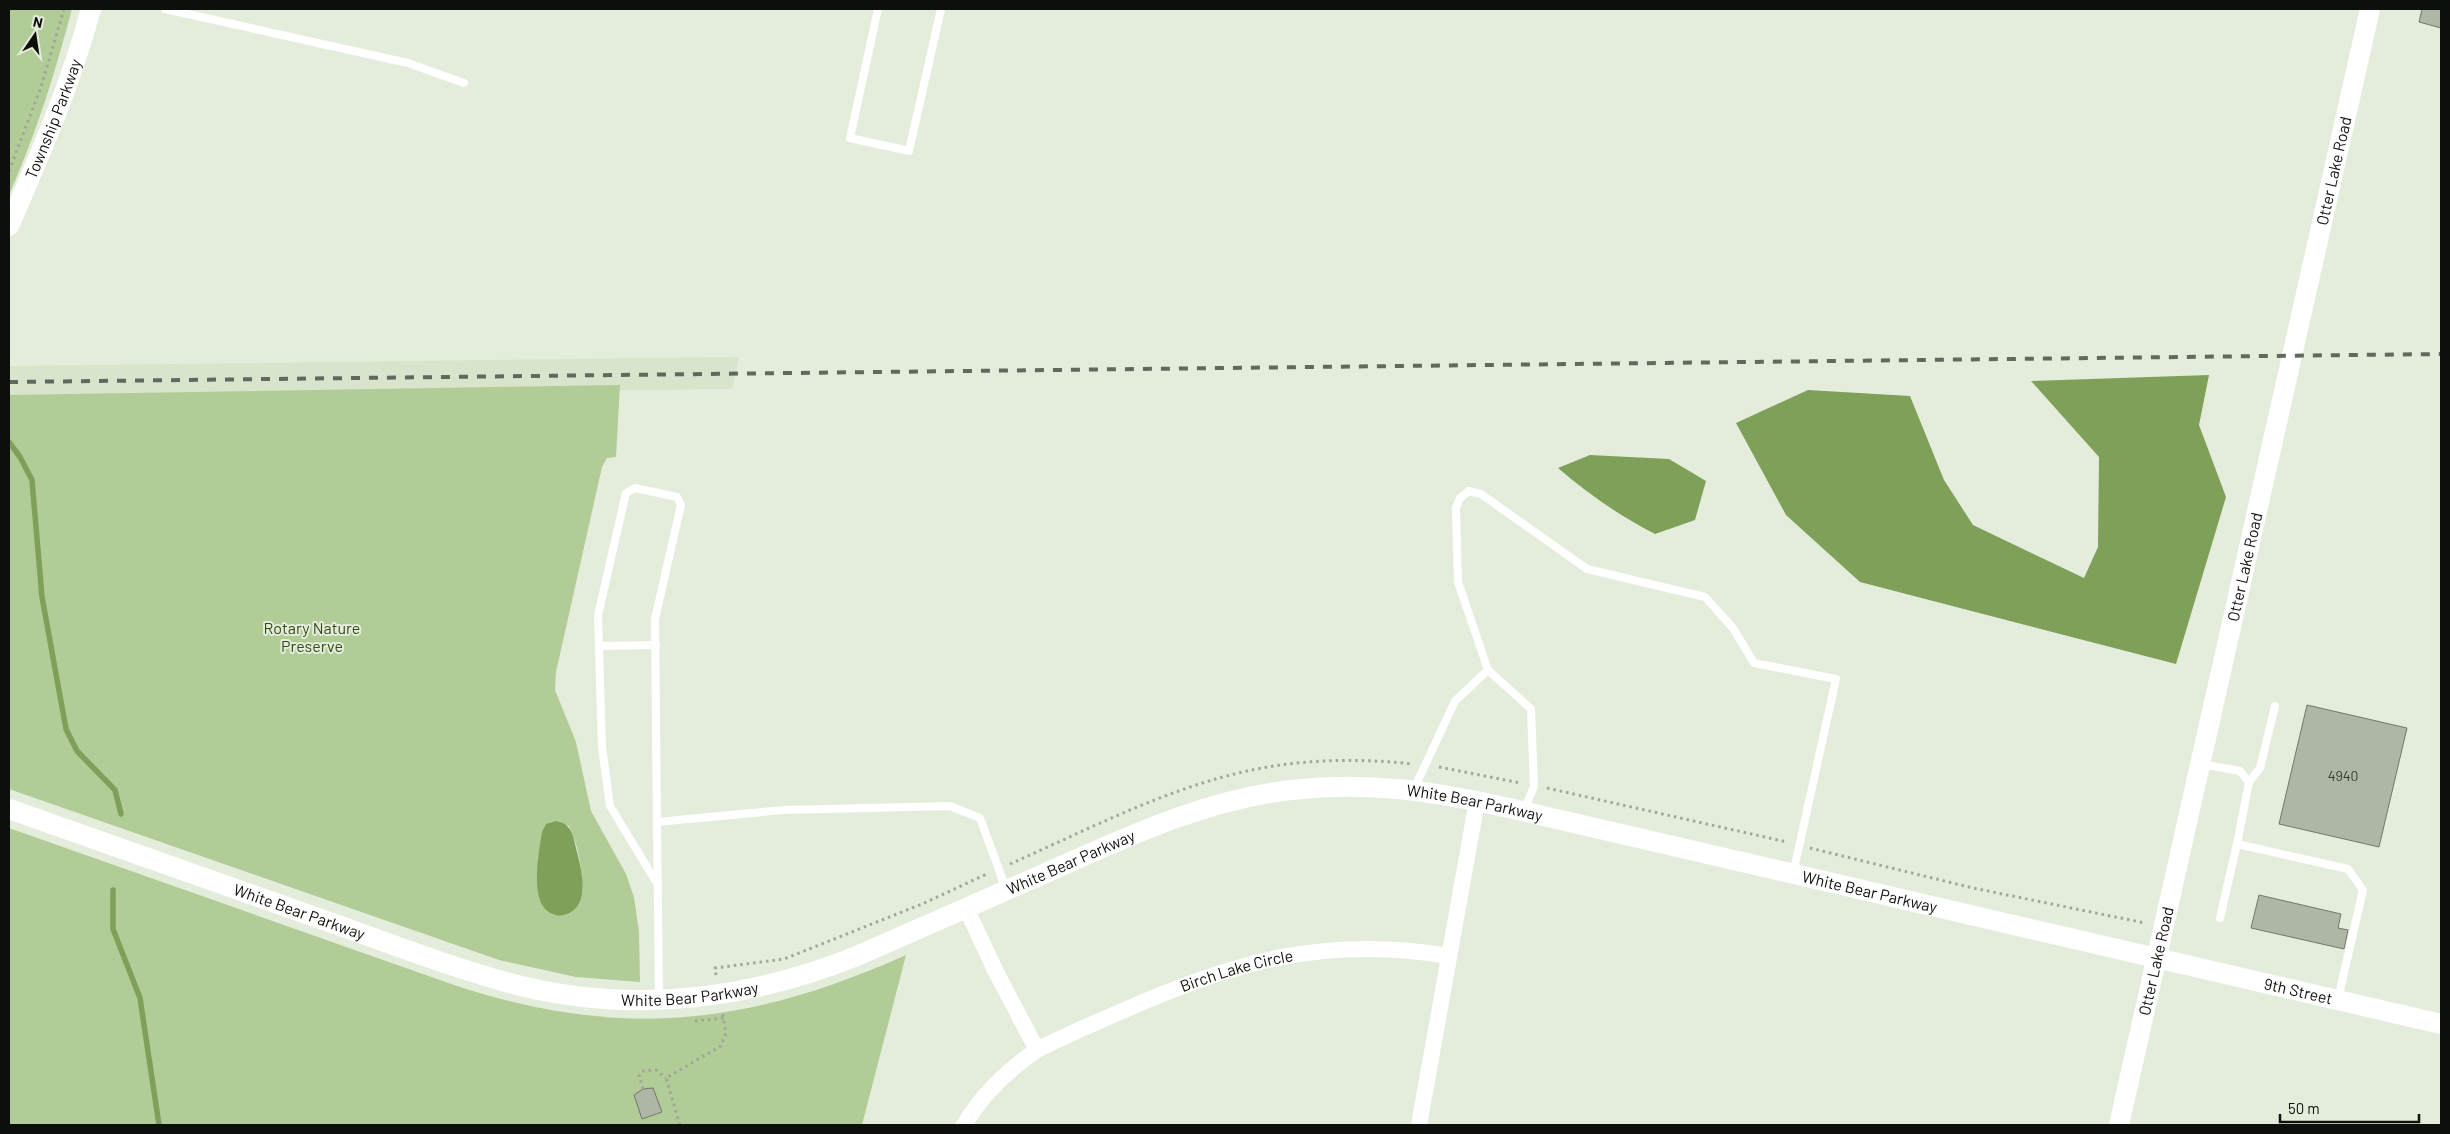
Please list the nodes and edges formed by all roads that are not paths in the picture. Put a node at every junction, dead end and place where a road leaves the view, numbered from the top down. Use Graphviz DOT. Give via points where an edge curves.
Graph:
graph roads {
  1 [pos="91,9"];
  2 [pos="165,9"];
  3 [pos="878,9"];
  4 [pos="942,9"];
  5 [pos="2370,9"];
  6 [pos="184,11"];
  7 [pos="464,83"];
  8 [pos="9,226"];
  9 [pos="656,645"];
  10 [pos="599,646"];
  11 [pos="1488,670"];
  12 [pos="2275,706"];
  13 [pos="2199,764"];
  14 [pos="2249,782"];
  15 [pos="1414,789"];
  16 [pos="1477,801"];
  17 [pos="9,809"];
  18 [pos="1524,811"];
  19 [pos="657,822"];
  20 [pos="2237,844"];
  21 [pos="1793,874"];
  22 [pos="658,885"];
  23 [pos="1006,890"];
  24 [pos="966,908"];
  25 [pos="2220,918"];
  26 [pos="1449,956"];
  27 [pos="2156,958"];
  28 [pos="660,1000"];
  29 [pos="2338,1000"];
  30 [pos="2441,1024"];
  31 [pos="1037,1050"];
  32 [pos="964,1125"];
  33 [pos="1419,1125"];
  34 [pos="2118,1125"];
  1 -- 8 [label="street, Township Parkway" via="60,107"];
  2 -- 6 [label="lane"];
  3 -- 4 [label="lane" via="850,138 909,152"];
  5 -- 13 [label="street, Otter Lake Road"];
  6 -- 7 [label="lane" via="408,63"];
  9 -- 10 [label="lane"];
  9 -- 10 [label="lane" via="655,619 681,505 677,497 636,488 626,493 598,615"];
  9 -- 19 [label="lane"];
  10 -- 22 [label="lane" via="602,747 610,806"];
  11 -- 15 [label="lane" via="1455,701"];
  11 -- 18 [label="lane" via="1531,709 1534,786"];
  11 -- 21 [label="lane" via="1458,582 1456,508 1460,498 1469,491 1481,494 1587,569 1705,596 1733,628 1754,663 1836,679"];
  12 -- 14 [label="lane" via="2260,768"];
  13 -- 14 [label="lane" via="2240,772"];
  13 -- 27 [label="street, Otter Lake Road"];
  14 -- 20 [label="lane"];
  15 -- 16 [label="street, White Bear Parkway"];
  15 -- 23 [label="street, White Bear Parkway" via="1368,786 1311,788 1238,799 1156,825"];
  16 -- 18 [label="street, White Bear Parkway"];
  16 -- 26 [label="street"];
  17 -- 28 [label="street, White Bear Parkway" via="489,977 572,996"];
  18 -- 21 [label="street, White Bear Parkway"];
  19 -- 22 [label="lane"];
  19 -- 23 [label="lane" via="784,810 950,806 980,818"];
  20 -- 25 [label="lane"];
  20 -- 29 [label="lane" via="2348,870 2363,890"];
  21 -- 27 [label="street, White Bear Parkway"];
  22 -- 28 [label="lane"];
  23 -- 24 [label="street, White Bear Parkway"];
  24 -- 28 [label="street, White Bear Parkway" via="857,956 795,979 726,994"];
  24 -- 31 [label="street"];
  26 -- 31 [label="street, Birch Lake Circle" via="1412,950 1358,948 1304,952 1252,962 1163,993"];
  26 -- 33 [label="street"];
  27 -- 29 [label="street, 9th Street"];
  27 -- 34 [label="street, Otter Lake Road"];
  29 -- 30 [label="street, 9th Street"];
  31 -- 32 [label="street, Birch Lake Circle" via="1000,1079"];
}
